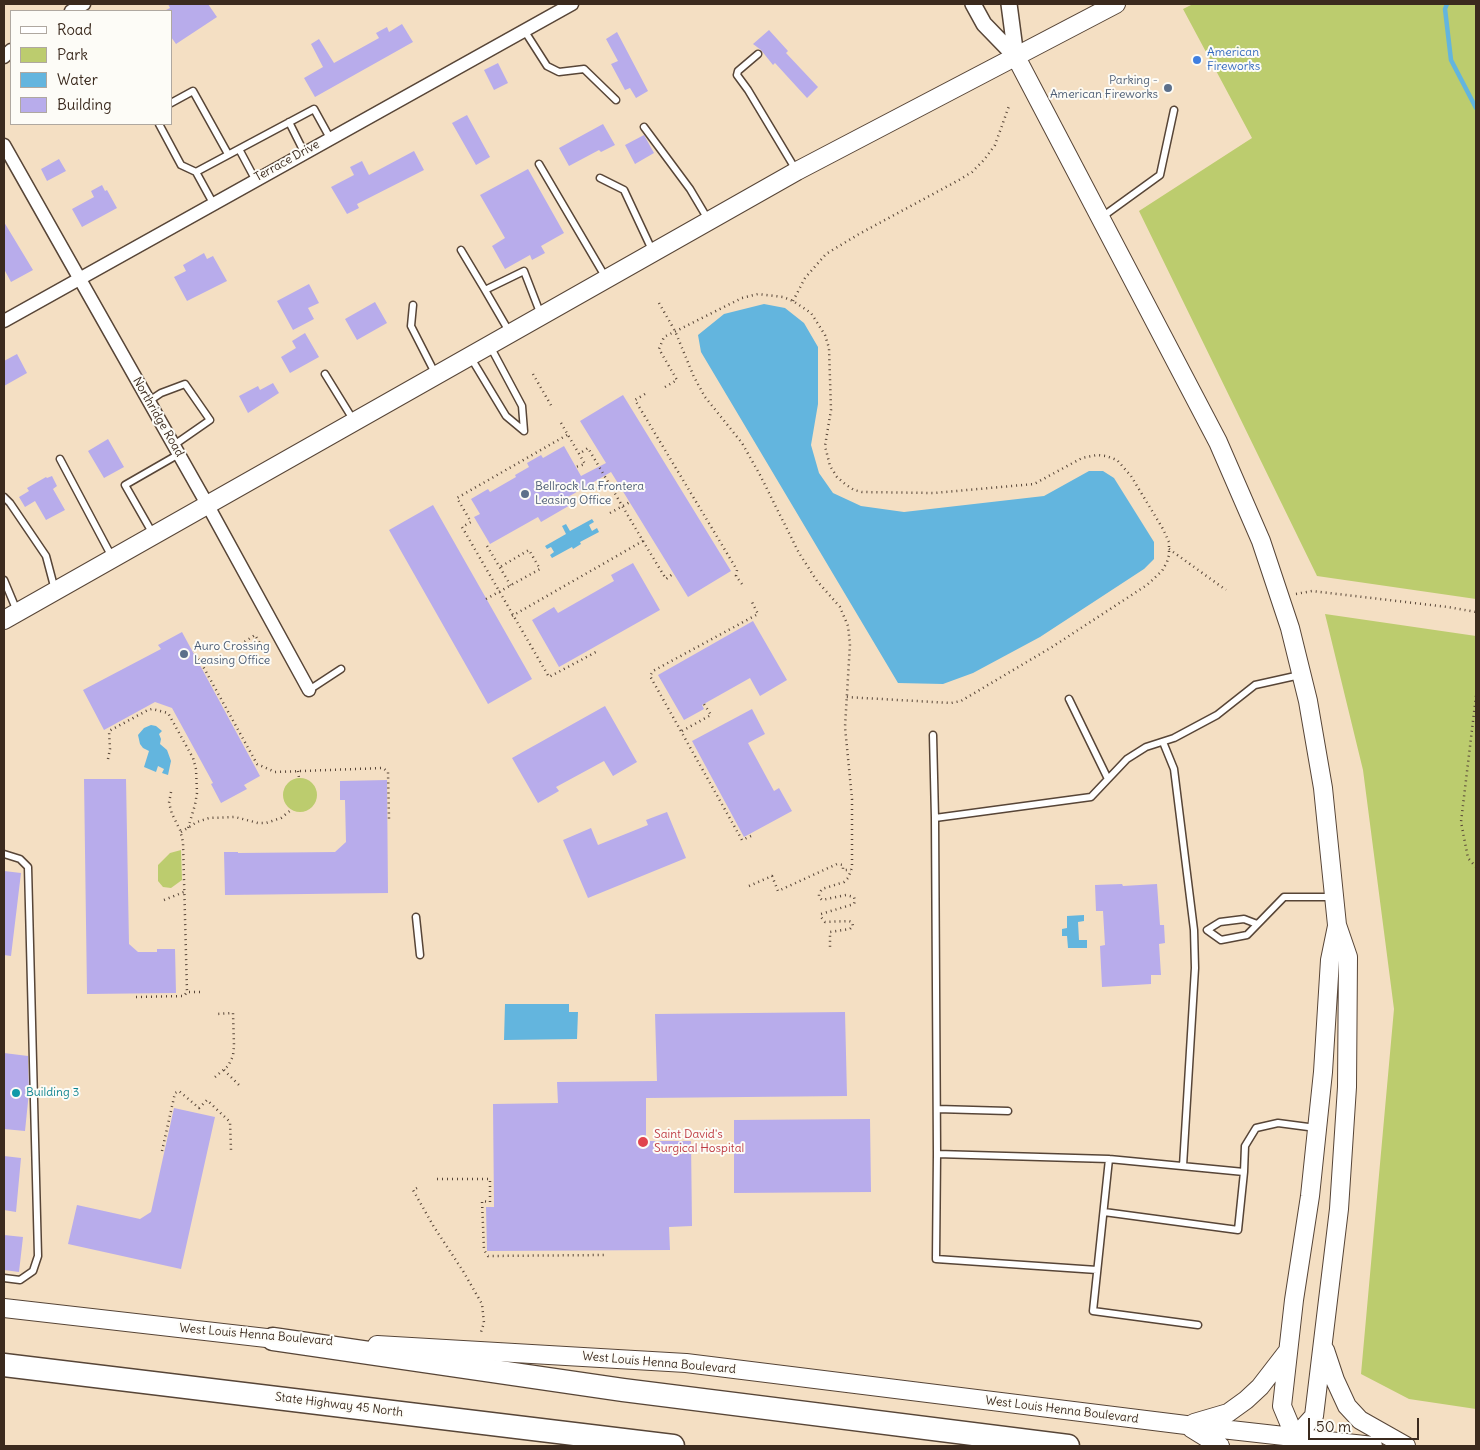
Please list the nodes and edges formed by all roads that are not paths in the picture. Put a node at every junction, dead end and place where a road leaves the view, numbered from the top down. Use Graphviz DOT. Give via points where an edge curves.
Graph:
graph roads {
  1 [pos="84,4"];
  2 [pos="572,4"];
  3 [pos="973,4"];
  4 [pos="1009,4"];
  5 [pos="1116,4"];
  6 [pos="73,10"];
  7 [pos="524,30"];
  8 [pos="758,54"];
  9 [pos="1016,57"];
  10 [pos="616,100"];
  11 [pos="172,102"];
  12 [pos="1174,110"];
  13 [pos="289,122"];
  14 [pos="160,125"];
  15 [pos="644,127"];
  16 [pos="330,138"];
  17 [pos="4,145"];
  18 [pos="239,149"];
  19 [pos="304,152"];
  20 [pos="228,154"];
  21 [pos="539,164"];
  22 [pos="196,172"];
  23 [pos="797,172"];
  24 [pos="600,178"];
  25 [pos="255,180"];
  26 [pos="213,203"];
  27 [pos="1101,218"];
  28 [pos="709,222"];
  29 [pos="460,250"];
  30 [pos="653,254"];
  31 [pos="79,278"];
  32 [pos="607,280"];
  33 [pos="485,290"];
  34 [pos="413,305"];
  35 [pos="542,316"];
  36 [pos="4,321"];
  37 [pos="510,334"];
  38 [pos="490,346"];
  39 [pos="471,356"];
  40 [pos="325,374"];
  41 [pos="436,376"];
  42 [pos="149,401"];
  43 [pos="355,422"];
  44 [pos="176,450"];
  45 [pos="60,459"];
  46 [pos="4,497"];
  47 [pos="208,504"];
  48 [pos="154,535"];
  49 [pos="113,558"];
  50 [pos="4,580"];
  51 [pos="55,591"];
  52 [pos="11,616"];
  53 [pos="341,669"];
  54 [pos="1301,674"];
  55 [pos="310,690"];
  56 [pos="1069,699"];
  57 [pos="933,735"];
  58 [pos="1162,742"];
  59 [pos="1108,779"];
  60 [pos="935,818"];
  61 [pos="4,854"];
  62 [pos="1334,897"];
  63 [pos="416,917"];
  64 [pos="1257,924"];
  65 [pos="1337,926"];
  66 [pos="1194,930"];
  67 [pos="1207,930"];
  68 [pos="420,954"];
  69 [pos="937,1109"];
  70 [pos="1008,1111"];
  71 [pos="1317,1128"];
  72 [pos="937,1154"];
  73 [pos="1109,1159"];
  74 [pos="1182,1166"];
  75 [pos="1244,1172"];
  76 [pos="1104,1212"];
  77 [pos="1097,1270"];
  78 [pos="4,1278"];
  79 [pos="4,1308"];
  80 [pos="1198,1325"];
  81 [pos="273,1339"];
  82 [pos="1323,1343"];
  83 [pos="1288,1351"];
  84 [pos="4,1365"];
  85 [pos="1186,1425"];
  86 [pos="1295,1442"];
  87 [pos="673,1446"];
  88 [pos="1068,1446"];
  89 [pos="1220,1446"];
  90 [pos="1373,1446"];
  91 [pos="1406,1446"];
  1 -- 6 [label="street"];
  2 -- 7 [label="street, Terrace Drive"];
  3 -- 9 [label="street" via="984,24"];
  4 -- 9 [label="street"];
  5 -- 9 [label="main road"];
  7 -- 10 [label="lane" via="547,66 558,72 584,69"];
  7 -- 16 [label="street, Terrace Drive"];
  8 -- 23 [label="lane" via="738,71 737,76"];
  9 -- 23 [label="main road"];
  9 -- 27 [label="main road"];
  11 -- 20 [label="lane" via="193,91"];
  12 -- 27 [label="lane" via="1160,175"];
  13 -- 16 [label="lane" via="314,109"];
  13 -- 18 [label="lane"];
  13 -- 19 [label="lane"];
  14 -- 22 [label="lane" via="181,165"];
  15 -- 28 [label="lane" via="690,189"];
  16 -- 19 [label="street, Terrace Drive"];
  17 -- 31 [label="street, Northridge Road"];
  18 -- 20 [label="lane"];
  18 -- 25 [label="lane"];
  19 -- 25 [label="street, Terrace Drive"];
  20 -- 22 [label="lane"];
  21 -- 32 [label="lane"];
  22 -- 26 [label="lane"];
  23 -- 28 [label="main road"];
  24 -- 30 [label="lane" via="624,190"];
  25 -- 26 [label="street, Terrace Drive"];
  26 -- 31 [label="street, Terrace Drive"];
  27 -- 54 [label="main road" via="1218,442 1261,541 1290,628"];
  28 -- 30 [label="main road"];
  29 -- 33 [label="lane"];
  30 -- 32 [label="main road"];
  31 -- 36 [label="street, Terrace Drive"];
  31 -- 42 [label="street, Northridge Road"];
  32 -- 35 [label="main road"];
  33 -- 35 [label="lane" via="524,271"];
  33 -- 37 [label="lane"];
  34 -- 41 [label="lane" via="411,326"];
  35 -- 37 [label="main road"];
  37 -- 38 [label="main road"];
  38 -- 39 [label="main road"];
  38 -- 39 [label="lane" via="522,406 524,432 506,416"];
  39 -- 41 [label="main road"];
  40 -- 43 [label="lane"];
  41 -- 43 [label="main road"];
  42 -- 44 [label="street, Northridge Road"];
  42 -- 44 [label="lane" via="185,384 210,420"];
  43 -- 47 [label="main road"];
  44 -- 47 [label="street, Northridge Road"];
  44 -- 48 [label="lane" via="125,484"];
  45 -- 49 [label="lane"];
  46 -- 51 [label="lane" via="46,556"];
  47 -- 48 [label="main road"];
  47 -- 55 [label="street, Northridge Road"];
  48 -- 49 [label="main road"];
  49 -- 51 [label="main road"];
  50 -- 52 [label="lane"];
  51 -- 52 [label="main road"];
  53 -- 55 [label="lane"];
  54 -- 58 [label="lane" via="1255,685 1217,715"];
  54 -- 62 [label="main road" via="1323,788"];
  56 -- 59 [label="lane"];
  57 -- 60 [label="lane"];
  58 -- 59 [label="lane" via="1146,747 1128,759"];
  58 -- 66 [label="lane" via="1174,769"];
  59 -- 60 [label="lane" via="1091,797"];
  60 -- 69 [label="lane"];
  61 -- 78 [label="lane" via="20,859 28,867 38,1256 33,1271 20,1280"];
  62 -- 64 [label="lane" via="1284,897"];
  62 -- 65 [label="main road"];
  63 -- 68 [label="lane"];
  64 -- 67 [label="lane" via="1244,919 1220,922"];
  64 -- 67 [label="lane" via="1247,935 1221,940"];
  65 -- 71 [label="main road" via="1330,960"];
  65 -- 82 [label="main road" via="1348,957 1347,1087 1339,1209"];
  66 -- 67 [label="lane"];
  66 -- 74 [label="lane" via="1195,968"];
  69 -- 70 [label="lane"];
  69 -- 72 [label="lane"];
  71 -- 75 [label="lane" via="1278,1123 1256,1128 1246,1146"];
  71 -- 83 [label="main road"];
  72 -- 73 [label="lane"];
  72 -- 77 [label="lane" via="936,1260"];
  73 -- 74 [label="lane"];
  73 -- 76 [label="lane"];
  74 -- 75 [label="lane"];
  75 -- 76 [label="lane" via="1238,1230"];
  76 -- 77 [label="lane"];
  77 -- 80 [label="lane" via="1093,1311"];
  79 -- 81 [label="main road, West Louis Henna Boulevard"];
  81 -- 85 [label="main road, West Louis Henna Boulevard" via="686,1363"];
  81 -- 88 [label="highway" via="623,1390"];
  82 -- 86 [label="main road" via="1314,1416"];
  82 -- 91 [label="main road" via="1347,1406 1360,1420"];
  83 -- 85 [label="main road" via="1246,1400 1228,1413"];
  83 -- 86 [label="main road" via="1282,1406"];
  84 -- 87 [label="highway, State Highway 45 North"];
  85 -- 86 [label="main road, West Louis Henna Boulevard"];
  85 -- 89 [label="main road"];
  86 -- 90 [label="main road, West Louis Henna Boulevard"];
}
